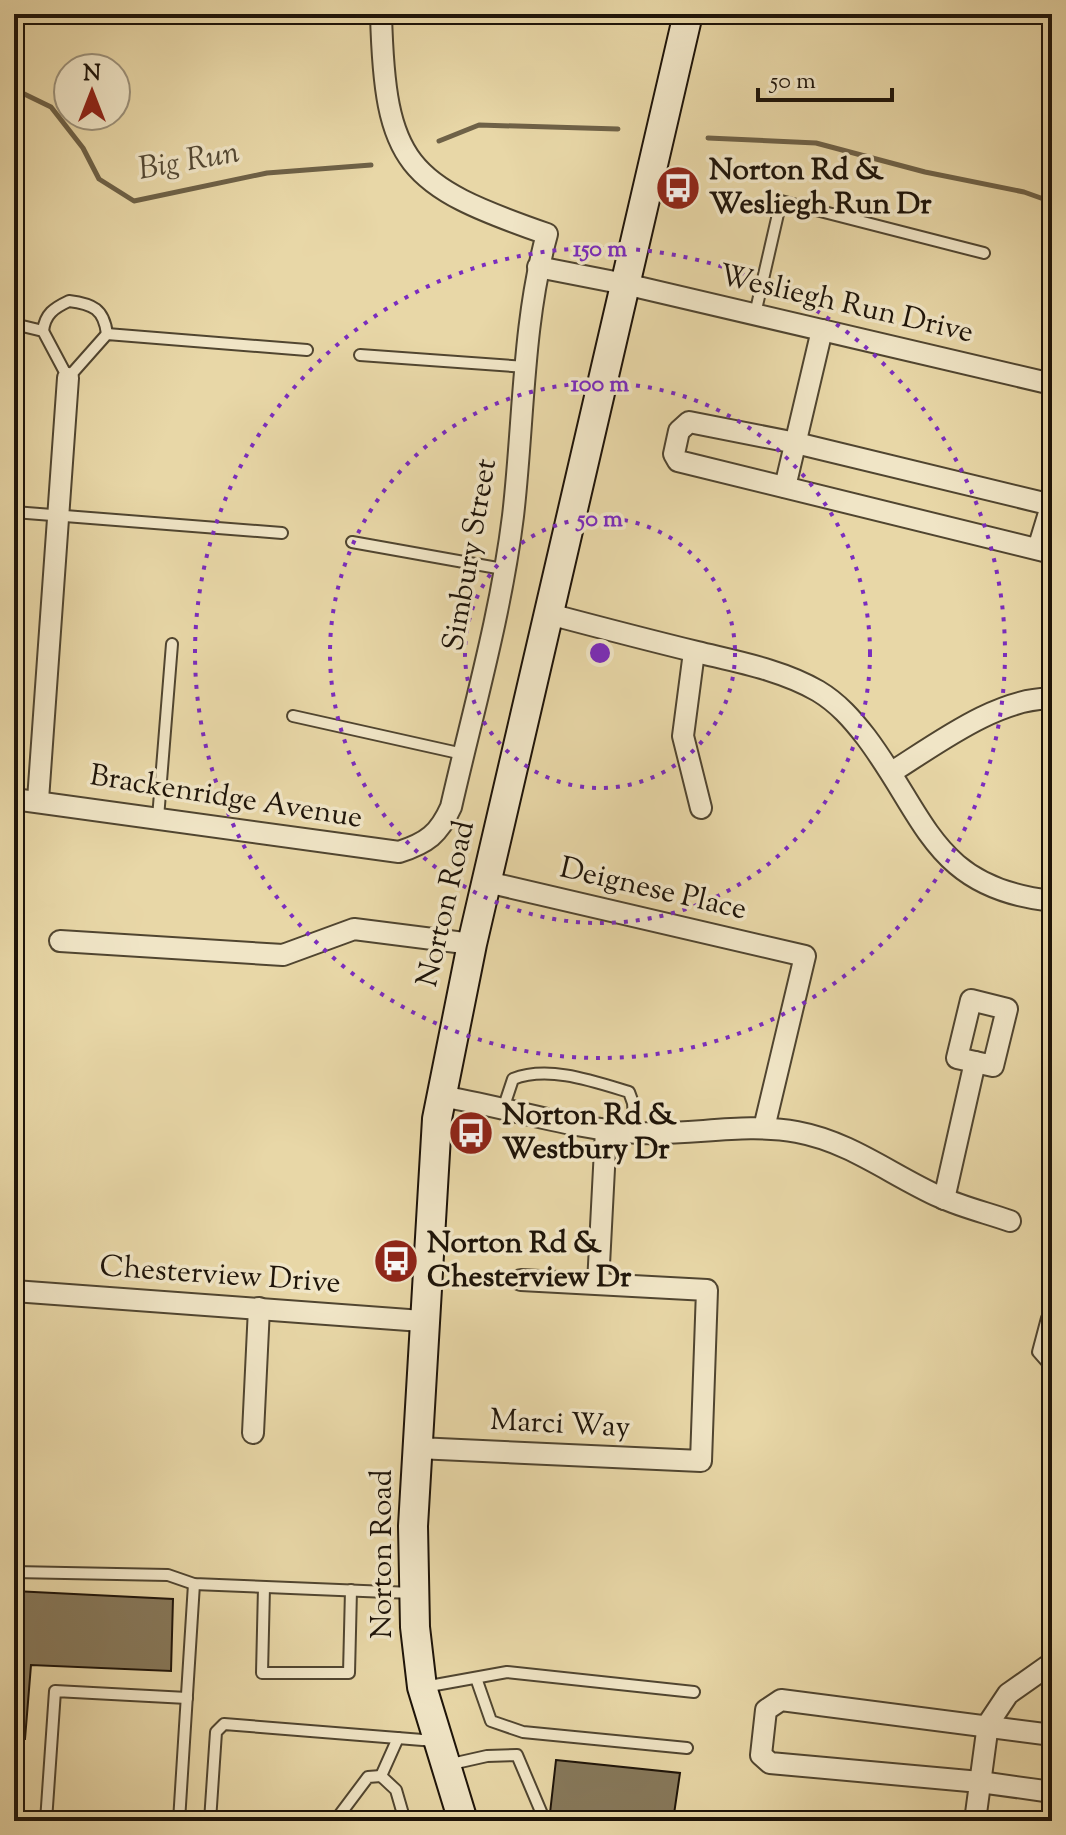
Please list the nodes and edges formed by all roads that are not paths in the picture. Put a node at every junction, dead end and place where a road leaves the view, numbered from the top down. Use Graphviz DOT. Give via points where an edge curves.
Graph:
graph roads {
  1 [pos="381,14"];
  2 [pos="688,14"];
  3 [pos="984,253"];
  4 [pos="538,267"];
  5 [pos="625,284"];
  6 [pos="755,314"];
  7 [pos="14,324"];
  8 [pos="822,330"];
  9 [pos="43,331"];
  10 [pos="107,334"];
  11 [pos="307,350"];
  12 [pos="360,355"];
  13 [pos="526,367"];
  14 [pos="68,378"];
  15 [pos="1052,384"];
  16 [pos="796,443"];
  17 [pos="785,487"];
  18 [pos="1052,504"];
  19 [pos="14,512"];
  20 [pos="61,515"];
  21 [pos="282,533"];
  22 [pos="352,542"];
  23 [pos="1045,551"];
  24 [pos="503,569"];
  25 [pos="549,614"];
  26 [pos="172,644"];
  27 [pos="694,652"];
  28 [pos="1052,699"];
  29 [pos="293,716"];
  30 [pos="463,754"];
  31 [pos="892,772"];
  32 [pos="14,799"];
  33 [pos="38,800"];
  34 [pos="701,808"];
  35 [pos="158,818"];
  36 [pos="427,843"];
  37 [pos="487,882"];
  38 [pos="1052,901"];
  39 [pos="60,941"];
  40 [pos="472,944"];
  41 [pos="975,1062"];
  42 [pos="440,1096"];
  43 [pos="503,1109"];
  44 [pos="764,1128"];
  45 [pos="606,1130"];
  46 [pos="635,1133"];
  47 [pos="944,1199"];
  48 [pos="1010,1221"];
  49 [pos="521,1280"];
  50 [pos="598,1284"];
  51 [pos="14,1291"];
  52 [pos="259,1308"];
  53 [pos="1052,1315"];
  54 [pos="422,1321"];
  55 [pos="1052,1368"];
  56 [pos="253,1433"];
  57 [pos="417,1448"];
  58 [pos="14,1572"];
  59 [pos="194,1584"];
  60 [pos="264,1587"];
  61 [pos="351,1590"];
  62 [pos="414,1593"];
  63 [pos="1052,1663"];
  64 [pos="476,1678"];
  65 [pos="422,1687"];
  66 [pos="694,1692"];
  67 [pos="187,1698"];
  68 [pos="987,1727"];
  69 [pos="1052,1735"];
  70 [pos="398,1738"];
  71 [pos="687,1748"];
  72 [pos="441,1753"];
  73 [pos="381,1776"];
  74 [pos="980,1782"];
  75 [pos="1052,1792"];
  76 [pos="46,1821"];
  77 [pos="179,1821"];
  78 [pos="210,1821"];
  79 [pos="335,1821"];
  80 [pos="405,1821"];
  81 [pos="463,1821"];
  82 [pos="545,1821"];
  83 [pos="975,1821"];
  1 -- 4 [label="street, Simbury Street" via="383,83 397,139 422,174 450,196 547,234"];
  2 -- 5 [label="main road, Norton Road"];
  3 -- 6 [label="lane" via="781,201"];
  4 -- 5 [label="street, Wesliegh Run Drive"];
  4 -- 13 [label="street, Simbury Street"];
  5 -- 6 [label="street, Wesliegh Run Drive"];
  5 -- 25 [label="main road, Norton Road"];
  6 -- 8 [label="street, Wesliegh Run Drive"];
  7 -- 9 [label="lane"];
  8 -- 15 [label="street, Wesliegh Run Drive"];
  8 -- 16 [label="street"];
  9 -- 10 [label="lane" via="44,318 69,301 99,310"];
  9 -- 14 [label="lane"];
  10 -- 11 [label="lane"];
  10 -- 14 [label="lane"];
  12 -- 13 [label="lane"];
  13 -- 24 [label="street, Simbury Street"];
  14 -- 20 [label="street"];
  16 -- 17 [label="street"];
  16 -- 17 [label="street" via="689,422 679,431 674,454 678,461"];
  16 -- 18 [label="street"];
  17 -- 23 [label="street"];
  18 -- 23 [label="street"];
  19 -- 20 [label="lane"];
  20 -- 21 [label="lane"];
  20 -- 33 [label="street"];
  22 -- 24 [label="lane"];
  24 -- 30 [label="street, Simbury Street"];
  25 -- 27 [label="street"];
  25 -- 37 [label="main road, Norton Road"];
  26 -- 35 [label="lane"];
  27 -- 31 [label="street" via="790,677 820,692 847,712"];
  27 -- 34 [label="street" via="683,736"];
  28 -- 31 [label="street" via="1001,711"];
  29 -- 30 [label="lane"];
  30 -- 36 [label="street, Simbury Street" via="451,807"];
  31 -- 38 [label="street" via="934,845 951,862 1005,891"];
  32 -- 33 [label="street, Brackenridge Avenue"];
  33 -- 35 [label="street, Brackenridge Avenue"];
  35 -- 36 [label="street, Brackenridge Avenue" via="369,850 399,852"];
  37 -- 40 [label="main road, Norton Road"];
  37 -- 44 [label="street, Deignese Place" via="805,956"];
  39 -- 40 [label="street" via="283,955 354,929"];
  40 -- 42 [label="main road, Norton Road"];
  41 -- 47 [label="street"];
  42 -- 43 [label="street"];
  42 -- 54 [label="main road, Norton Road"];
  43 -- 45 [label="street"];
  43 -- 46 [label="lane" via="513,1079 530,1072 586,1079 629,1092"];
  44 -- 46 [label="street"];
  44 -- 47 [label="street" via="836,1142"];
  45 -- 46 [label="street"];
  45 -- 50 [label="street"];
  47 -- 48 [label="street"];
  49 -- 50 [label="street"];
  50 -- 57 [label="street, Marci Way" via="707,1290 701,1461"];
  51 -- 52 [label="street, Chesterview Drive"];
  52 -- 54 [label="street, Chesterview Drive"];
  52 -- 56 [label="street"];
  53 -- 55 [label="lane" via="1038,1352"];
  54 -- 57 [label="main road, Norton Road"];
  57 -- 62 [label="main road, Norton Road"];
  58 -- 59 [label="lane" via="168,1575"];
  59 -- 60 [label="lane"];
  59 -- 67 [label="lane"];
  60 -- 61 [label="lane"];
  60 -- 61 [label="lane" via="262,1673 349,1673"];
  61 -- 62 [label="lane"];
  62 -- 65 [label="main road, Norton Road"];
  63 -- 68 [label="street" via="1008,1694"];
  64 -- 65 [label="lane"];
  64 -- 66 [label="lane" via="518,1673"];
  64 -- 71 [label="lane" via="491,1721 498,1725"];
  65 -- 72 [label="main road, Norton Road"];
  67 -- 76 [label="lane" via="55,1691"];
  67 -- 77 [label="lane"];
  68 -- 69 [label="street"];
  68 -- 74 [label="street"];
  68 -- 74 [label="street" via="781,1700 766,1710 761,1755 770,1763"];
  70 -- 72 [label="lane"];
  70 -- 73 [label="lane"];
  70 -- 78 [label="lane" via="224,1724 216,1732"];
  72 -- 81 [label="main road, Norton Road"];
  72 -- 82 [label="lane" via="517,1755"];
  73 -- 79 [label="lane" via="368,1777"];
  73 -- 80 [label="lane" via="396,1790"];
  74 -- 75 [label="street"];
  74 -- 83 [label="street"];
}
